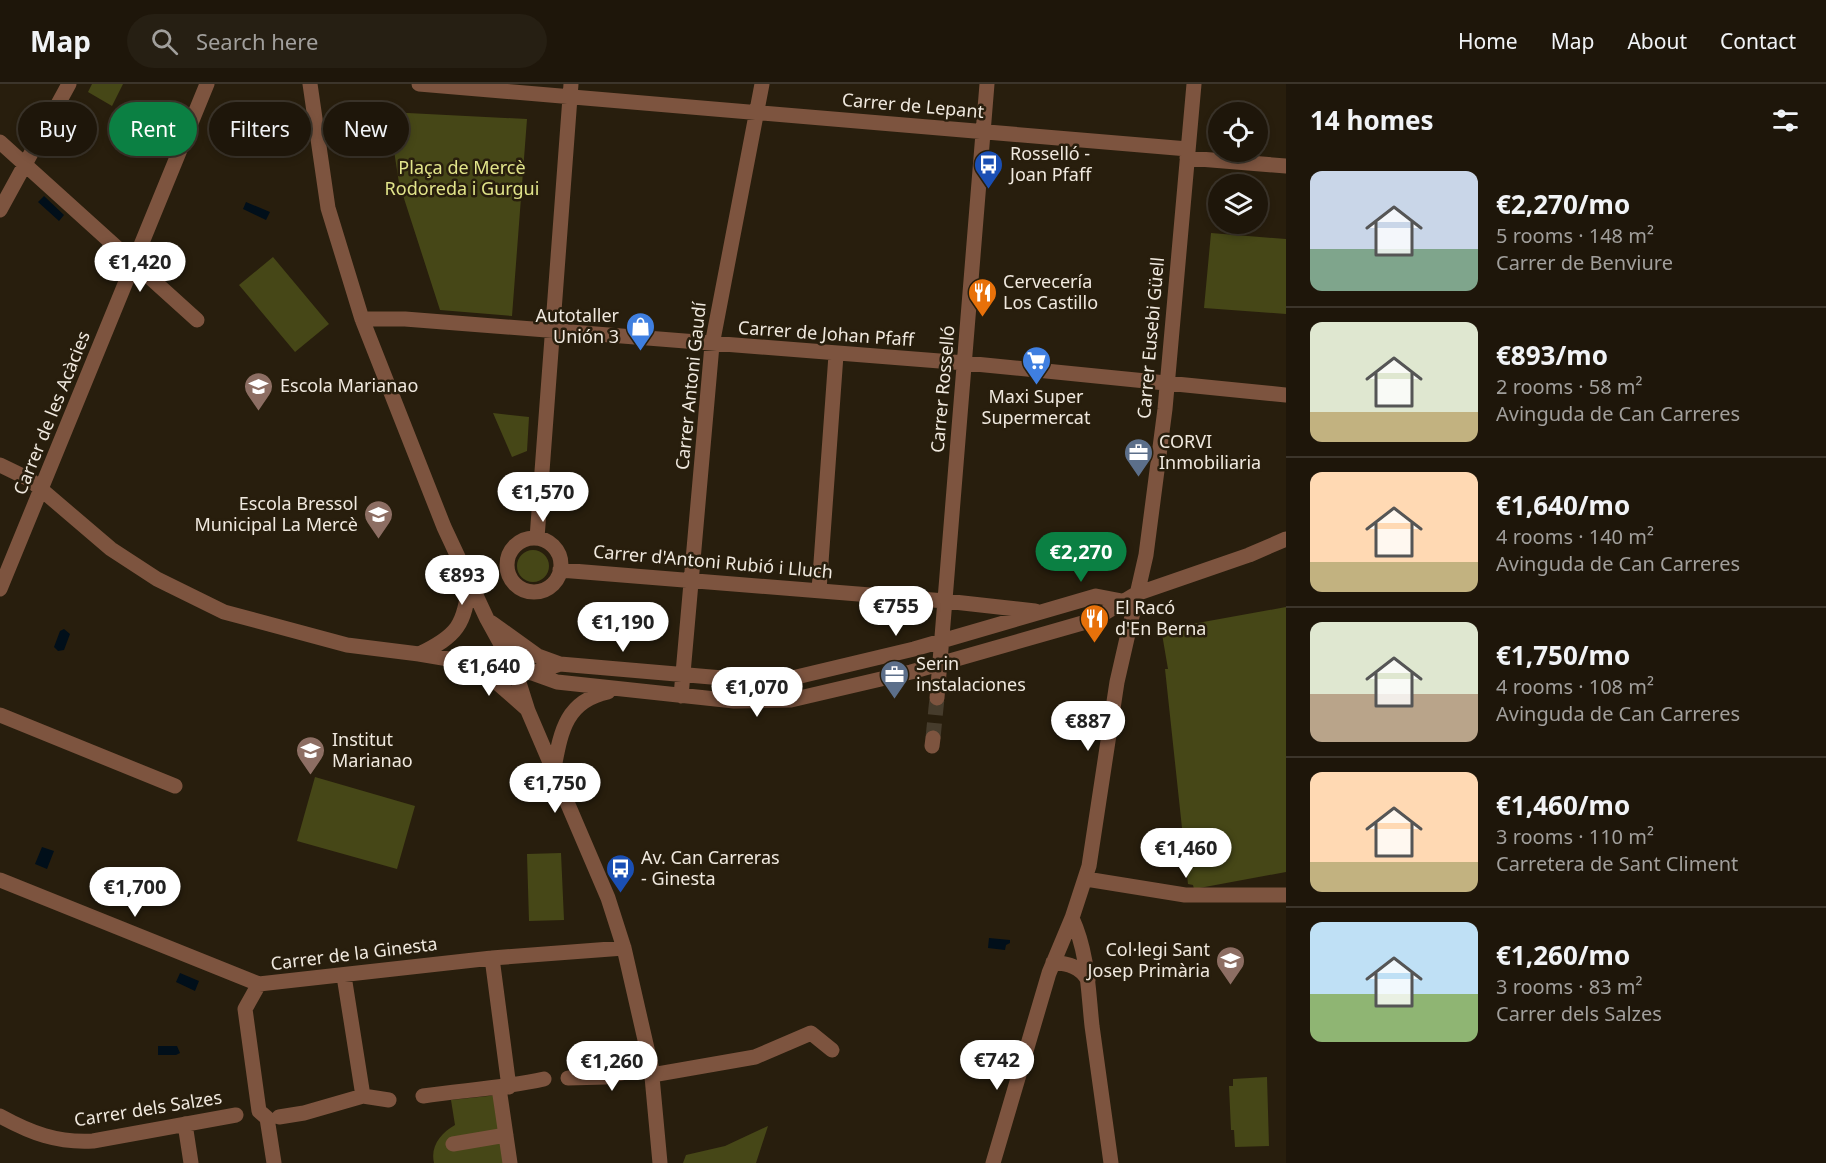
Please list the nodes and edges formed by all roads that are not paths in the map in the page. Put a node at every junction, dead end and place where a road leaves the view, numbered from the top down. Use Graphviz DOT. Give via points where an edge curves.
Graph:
graph roads {
  1 [pos="69,84"];
  2 [pos="207,84"];
  3 [pos="310,84"];
  4 [pos="419,84"];
  5 [pos="762,84"];
  6 [pos="987,84"];
  7 [pos="1194,84"];
  8 [pos="570,89"];
  9 [pos="757,113"];
  10 [pos="983,132"];
  11 [pos="0,142"];
  12 [pos="1188,154"];
  13 [pos="24,163"];
  14 [pos="1286,166"];
  15 [pos="0,210"];
  16 [pos="134,264"];
  17 [pos="362,319"];
  18 [pos="197,320"];
  19 [pos="551,332"];
  20 [pos="712,345"];
  21 [pos="836,355"];
  22 [pos="965,363"];
  23 [pos="1167,384"];
  24 [pos="1286,394"];
  25 [pos="0,465"];
  26 [pos="41,489"];
  27 [pos="537,538"];
  28 [pos="1286,539"];
  29 [pos="560,570"];
  30 [pos="692,580"];
  31 [pos="469,582"];
  32 [pos="0,589"];
  33 [pos="819,590"];
  34 [pos="1136,594"];
  35 [pos="945,601"];
  36 [pos="1122,601"];
  37 [pos="1043,612"];
  38 [pos="487,619"];
  39 [pos="940,641"];
  40 [pos="418,654"];
  41 [pos="465,662"];
  42 [pos="939,663"];
  43 [pos="560,664"];
  44 [pos="515,670"];
  45 [pos="532,673"];
  46 [pos="682,675"];
  47 [pos="619,690"];
  48 [pos="681,696"];
  49 [pos="937,698"];
  50 [pos="528,711"];
  51 [pos="0,715"];
  52 [pos="554,768"];
  53 [pos="175,786"];
  54 [pos="1086,879"];
  55 [pos="0,880"];
  56 [pos="1286,895"];
  57 [pos="1072,918"];
  58 [pos="624,948"];
  59 [pos="492,958"];
  60 [pos="1053,962"];
  61 [pos="344,976"];
  62 [pos="1089,981"];
  63 [pos="259,984"];
  64 [pos="832,1050"];
  65 [pos="652,1071"];
  66 [pos="568,1078"];
  67 [pos="544,1079"];
  68 [pos="504,1088"];
  69 [pos="363,1096"];
  70 [pos="423,1096"];
  71 [pos="389,1100"];
  72 [pos="236,1115"];
  73 [pos="0,1116"];
  74 [pos="279,1117"];
  75 [pos="185,1124"];
  76 [pos="506,1135"];
  77 [pos="453,1143"];
  78 [pos="191,1163"];
  79 [pos="274,1163"];
  80 [pos="510,1163"];
  81 [pos="660,1163"];
  82 [pos="993,1163"];
  83 [pos="1111,1163"];
  1 -- 13 [label="street"];
  2 -- 16 [label="street, Carrer de les Acàcies"];
  3 -- 17 [label="street" via="328,208"];
  4 -- 8 [label="street, Carrer de Lepant"];
  5 -- 9 [label="street, Carrer Antoni Gaudí"];
  6 -- 10 [label="street, Carrer Rosselló"];
  7 -- 12 [label="street, Carrer Eusebi Güell"];
  8 -- 9 [label="street, Carrer de Lepant"];
  8 -- 19 [label="street"];
  9 -- 10 [label="street, Carrer de Lepant"];
  9 -- 20 [label="street, Carrer Antoni Gaudí"];
  10 -- 12 [label="street, Carrer de Lepant"];
  10 -- 22 [label="street, Carrer Rosselló"];
  11 -- 13 [label="street"];
  12 -- 14 [label="street, Carrer de Lepant"];
  12 -- 23 [label="street, Carrer Eusebi Güell"];
  13 -- 15 [label="street"];
  13 -- 16 [label="street"];
  16 -- 18 [label="street"];
  16 -- 26 [label="street, Carrer de les Acàcies"];
  17 -- 19 [label="street, Carrer de Johan Pfaff"];
  17 -- 31 [label="street"];
  19 -- 20 [label="street, Carrer de Johan Pfaff"];
  19 -- 27 [label="street"];
  20 -- 21 [label="street, Carrer de Johan Pfaff"];
  20 -- 30 [label="street, Carrer Antoni Gaudí"];
  21 -- 22 [label="street, Carrer de Johan Pfaff"];
  21 -- 33 [label="street"];
  22 -- 23 [label="street, Carrer de Johan Pfaff"];
  22 -- 35 [label="street, Carrer Rosselló"];
  23 -- 24 [label="street, Carrer de Johan Pfaff"];
  23 -- 34 [label="street, Carrer Eusebi Güell" via="1146,555"];
  25 -- 26 [label="street"];
  26 -- 32 [label="street, Carrer de les Acàcies"];
  26 -- 40 [label="street" via="120,555 180,592 224,612 347,645"];
  27 -- 29 [label="street" via="555,548"];
  27 -- 29 [label="street" via="523,540 510,552 510,577 522,589 542,591 551,586"];
  28 -- 34 [label="street"];
  29 -- 30 [label="street, Carrer d'Antoni Rubió i Lluch"];
  30 -- 33 [label="street, Carrer d'Antoni Rubió i Lluch"];
  30 -- 46 [label="street, Carrer Antoni Gaudí"];
  31 -- 38 [label="street"];
  31 -- 40 [label="street" via="466,610 456,631"];
  33 -- 35 [label="street, Carrer d'Antoni Rubió i Lluch"];
  34 -- 36 [label="street"];
  34 -- 54 [label="street, Carrer Eusebi Güell" via="1106,744"];
  35 -- 37 [label="street, Carrer d'Antoni Rubió i Lluch"];
  35 -- 39 [label="street, Carrer Rosselló"];
  36 -- 37 [label="street" via="1096,596"];
  36 -- 42 [label="street" via="1093,620"];
  37 -- 39 [label="street"];
  38 -- 43 [label="street" via="538,656"];
  38 -- 44 [label="street"];
  39 -- 42 [label="street, Carrer Rosselló"];
  39 -- 46 [label="street" via="788,679"];
  40 -- 41 [label="street"];
  41 -- 44 [label="street"];
  41 -- 50 [label="street" via="486,673"];
  42 -- 48 [label="street" via="791,700 757,702"];
  42 -- 49 [label="street, Carrer Rosselló"];
  43 -- 45 [label="street"];
  43 -- 46 [label="street"];
  44 -- 45 [label="street"];
  44 -- 50 [label="street"];
  45 -- 47 [label="street" via="557,682"];
  46 -- 48 [label="street, Carrer Antoni Gaudí"];
  47 -- 48 [label="street"];
  47 -- 52 [label="street" via="594,695 570,716 562,730"];
  50 -- 52 [label="street"];
  51 -- 53 [label="street"];
  52 -- 58 [label="street" via="608,898"];
  54 -- 56 [label="street" via="1185,895"];
  54 -- 57 [label="street, Carrer Eusebi Güell"];
  55 -- 63 [label="street, Carrer de la Ginesta"];
  57 -- 60 [label="street, Carrer Eusebi Güell"];
  57 -- 62 [label="street"];
  58 -- 59 [label="street, Carrer de la Ginesta"];
  58 -- 65 [label="street"];
  59 -- 61 [label="street, Carrer de la Ginesta"];
  59 -- 68 [label="street"];
  60 -- 62 [label="street" via="1075,967"];
  60 -- 82 [label="street, Carrer Eusebi Güell"];
  61 -- 63 [label="street, Carrer de la Ginesta"];
  61 -- 69 [label="street"];
  62 -- 83 [label="street"];
  63 -- 79 [label="street" via="245,1009 259,1110 267,1118"];
  64 -- 65 [label="street" via="811,1033 754,1057"];
  65 -- 66 [label="street"];
  65 -- 81 [label="street"];
  67 -- 68 [label="street"];
  68 -- 70 [label="street"];
  68 -- 76 [label="street"];
  69 -- 71 [label="street"];
  69 -- 74 [label="street"];
  72 -- 75 [label="street, Carrer dels Salzes"];
  73 -- 75 [label="street, Carrer dels Salzes" via="41,1136 73,1142"];
  75 -- 78 [label="street"];
  76 -- 77 [label="street"];
  76 -- 80 [label="street"];
}
